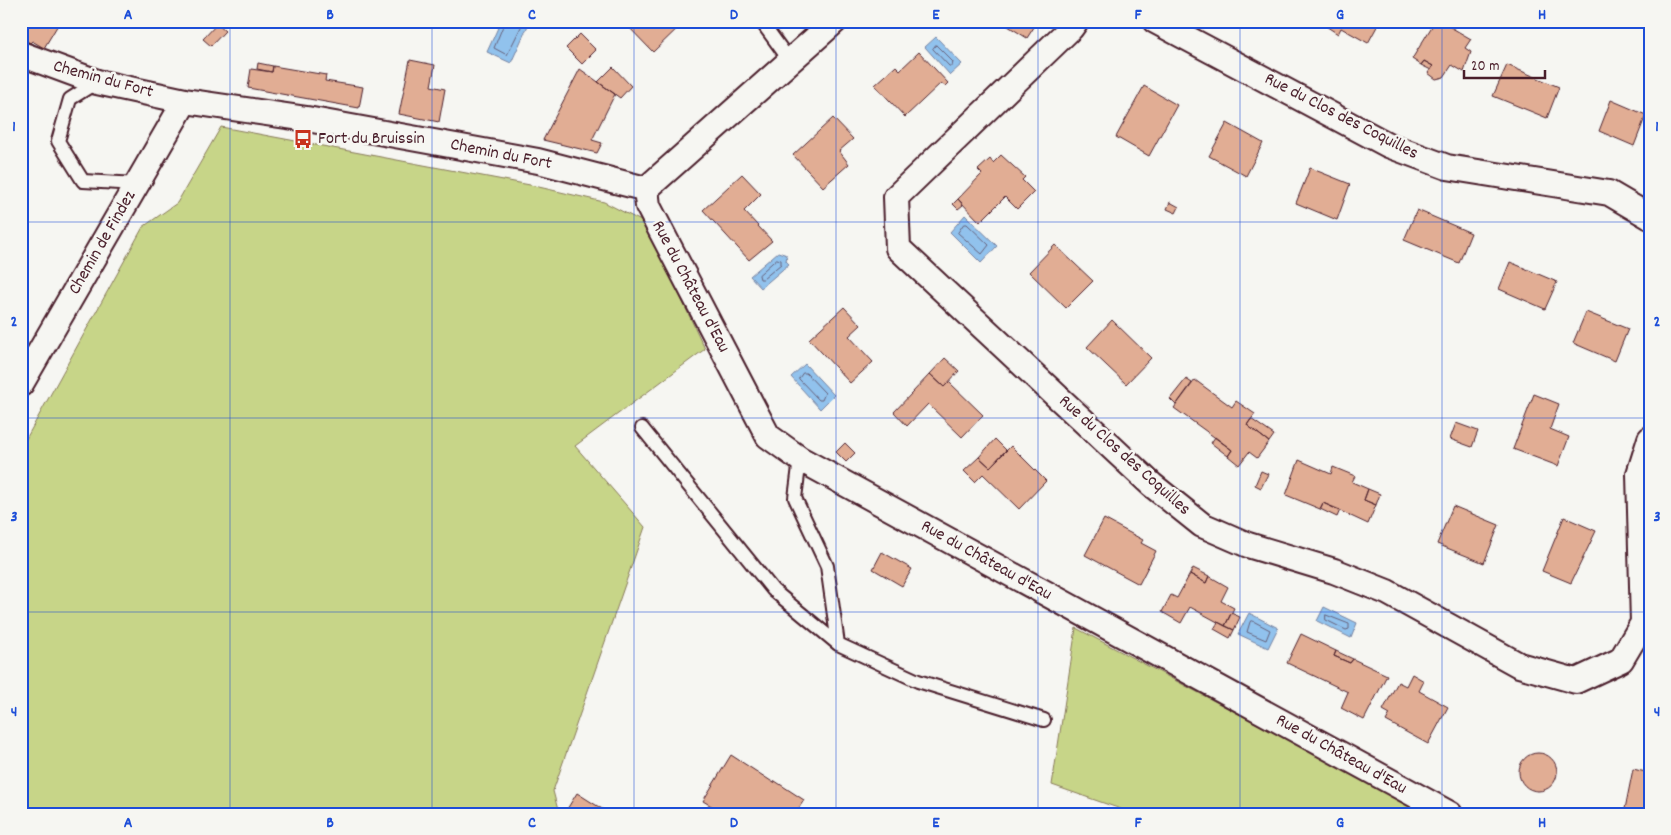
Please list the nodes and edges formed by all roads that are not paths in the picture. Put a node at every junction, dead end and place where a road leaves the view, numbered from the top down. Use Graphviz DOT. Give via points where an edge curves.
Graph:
graph roads {
  1 [pos="761,21"];
  2 [pos="835,21"];
  3 [pos="1076,21"];
  4 [pos="1156,21"];
  5 [pos="21,54"];
  6 [pos="790,60"];
  7 [pos="97,82"];
  8 [pos="185,101"];
  9 [pos="138,184"];
  10 [pos="646,188"];
  11 [pos="1650,217"];
  12 [pos="21,384"];
  13 [pos="642,428"];
  14 [pos="1650,439"];
  15 [pos="800,459"];
  16 [pos="838,644"];
  17 [pos="1044,720"];
  18 [pos="1450,814"];
  1 -- 6 [label="lane"];
  2 -- 6 [label="street"];
  3 -- 14 [label="street, Rue du Clos des Coquilles" via="896,197 898,248 1152,485 1202,525 1248,545 1334,571 1387,592 1518,665 1576,681 1621,660 1643,624 1639,474"];
  4 -- 11 [label="street, Rue du Clos des Coquilles" via="1388,145 1447,167 1609,193"];
  5 -- 7 [label="street, Chemin du Fort"];
  6 -- 10 [label="street"];
  7 -- 8 [label="street, Chemin du Fort"];
  7 -- 9 [label="lane" via="70,99 58,142 83,181"];
  8 -- 9 [label="street, Chemin de Findez"];
  8 -- 10 [label="street, Chemin du Fort" via="307,119 538,161"];
  9 -- 12 [label="street, Chemin de Findez"];
  10 -- 15 [label="street, Rue du Château d'Eau" via="648,206 768,436"];
  13 -- 16 [label="lane" via="773,590"];
  15 -- 16 [label="lane" via="795,498 827,566"];
  15 -- 18 [label="street, Rue du Château d'Eau"];
  16 -- 17 [label="lane" via="918,681"];
}
